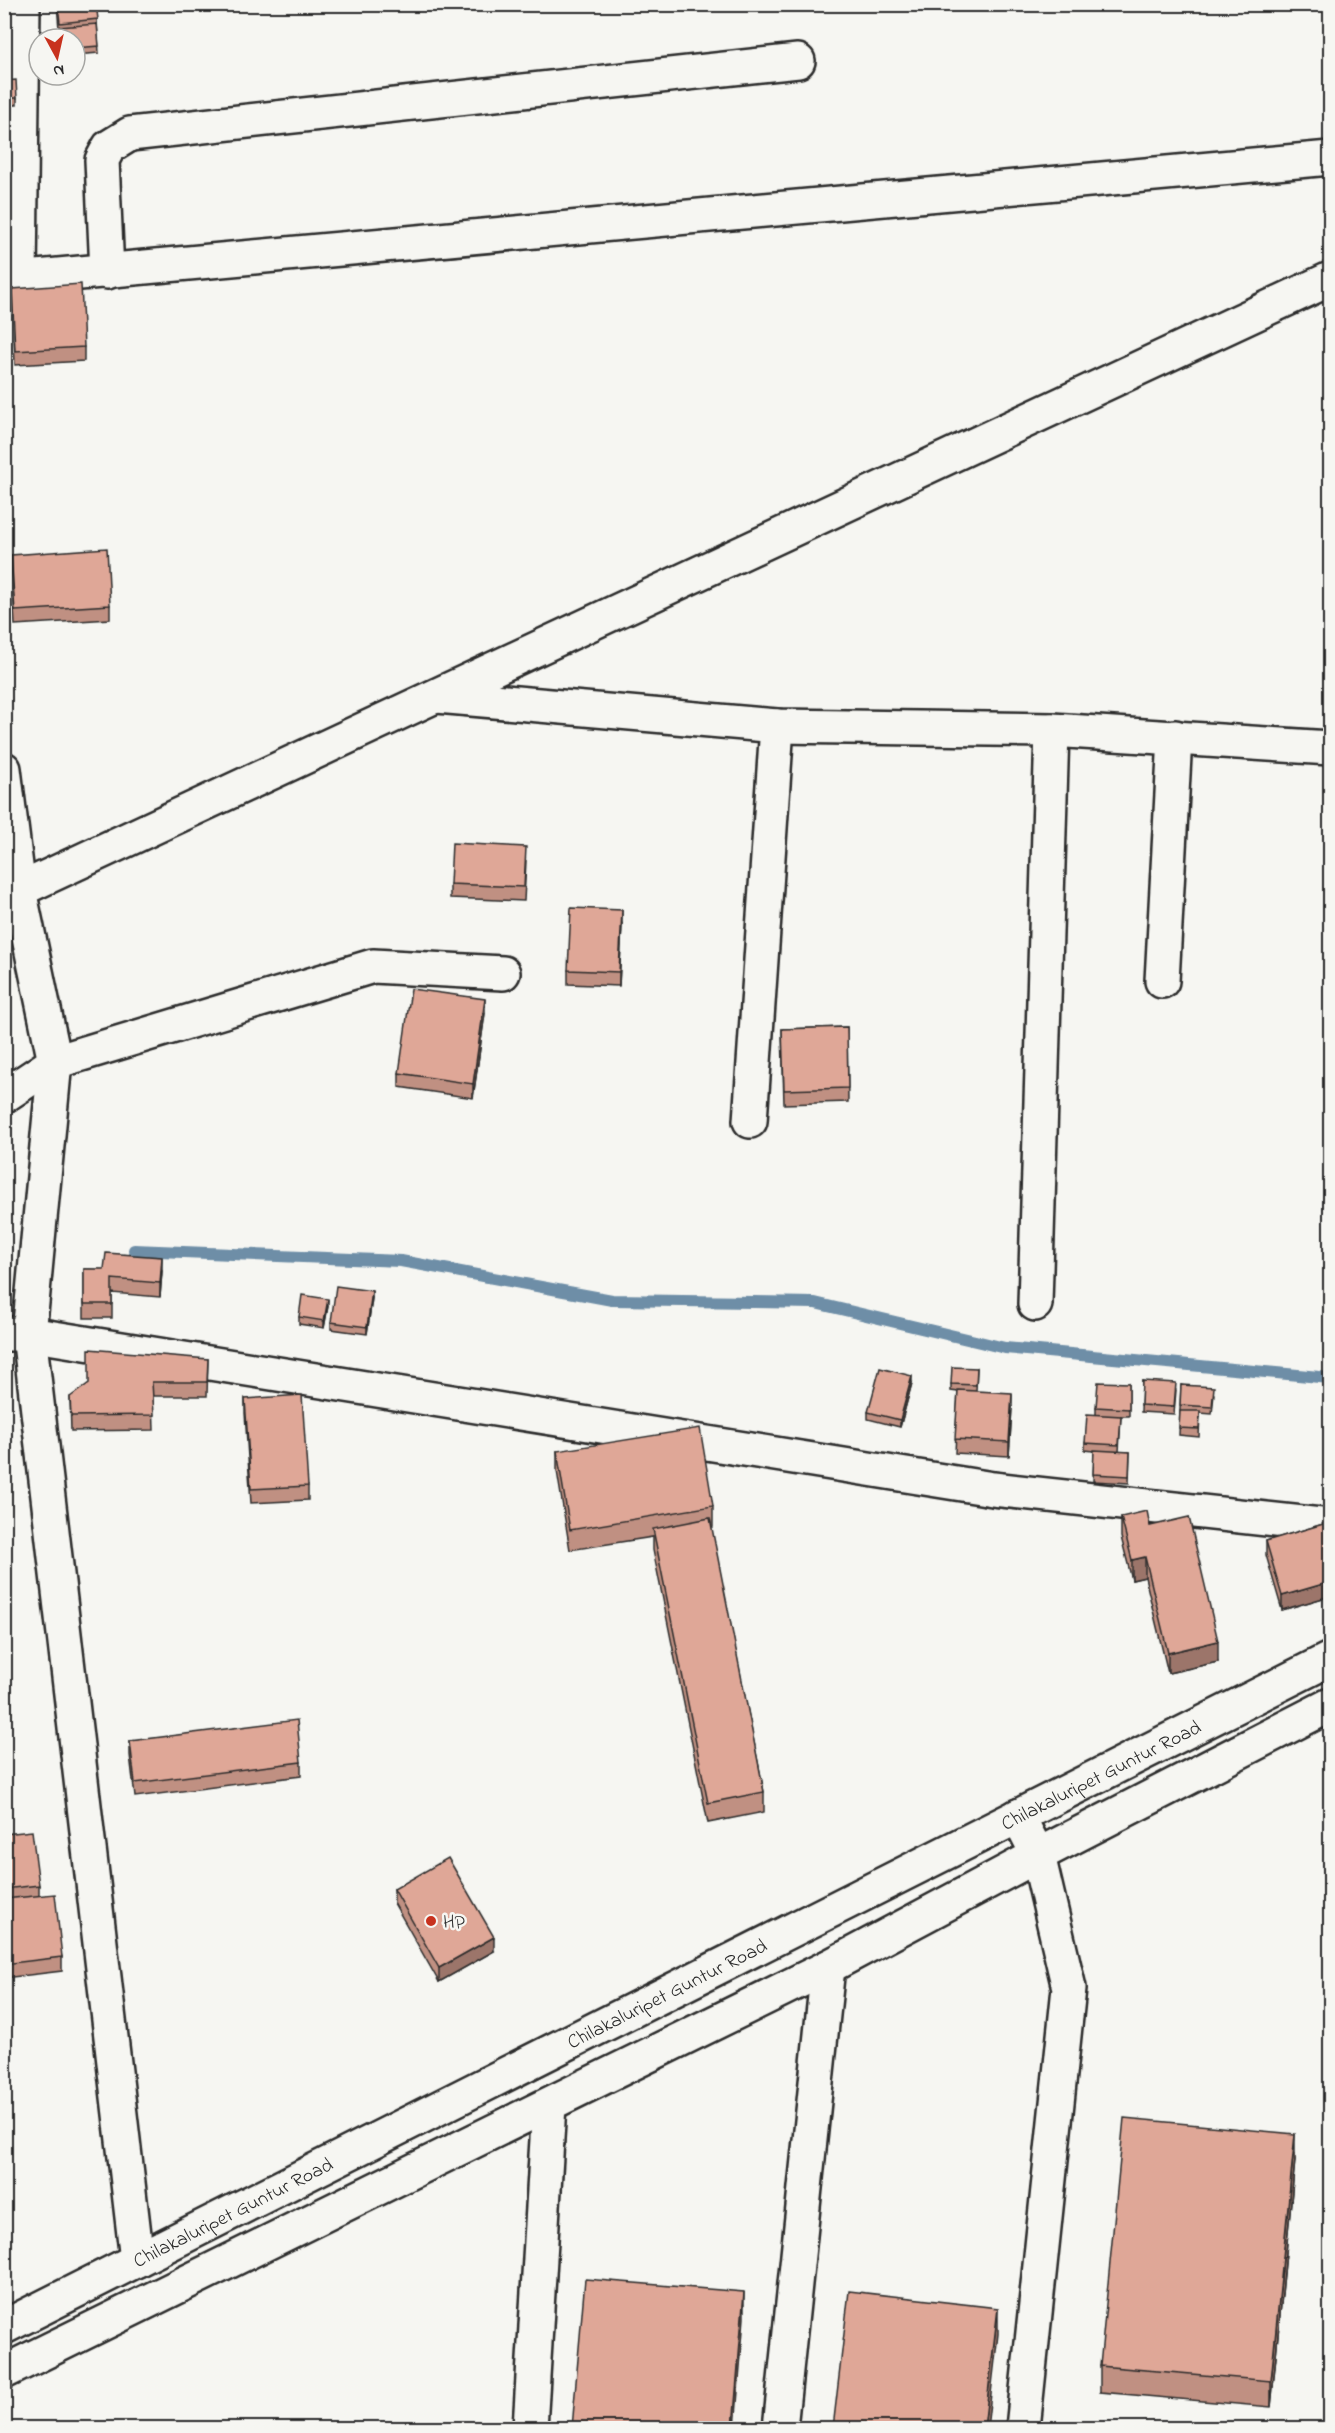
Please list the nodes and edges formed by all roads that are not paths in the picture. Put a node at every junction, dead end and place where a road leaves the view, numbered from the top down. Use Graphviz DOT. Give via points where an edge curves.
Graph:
graph roads {
  1 [pos="23,4"];
  2 [pos="798,61"];
  3 [pos="1330,158"];
  4 [pos="107,272"];
  5 [pos="1330,279"];
  6 [pos="12,280"];
  7 [pos="435,696"];
  8 [pos="777,726"];
  9 [pos="1052,730"];
  10 [pos="1175,737"];
  11 [pos="1330,748"];
  12 [pos="4,769"];
  13 [pos="12,894"];
  14 [pos="503,974"];
  15 [pos="1162,981"];
  16 [pos="55,1062"];
  17 [pos="4,1096"];
  18 [pos="750,1121"];
  19 [pos="1035,1304"];
  20 [pos="17,1334"];
  21 [pos="1330,1526"];
  22 [pos="1330,1659"];
  23 [pos="1330,1705"];
  24 [pos="1017,1816"];
  25 [pos="1038,1855"];
  26 [pos="828,1967"];
  27 [pos="549,2105"];
  28 [pos="137,2260"];
  29 [pos="4,2328"];
  30 [pos="4,2372"];
  31 [pos="530,2428"];
  32 [pos="780,2428"];
  33 [pos="1023,2428"];
  1 -- 6 [label="main road"];
  2 -- 4 [label="main road" via="129,134 109,147 102,160"];
  3 -- 4 [label="main road"];
  4 -- 6 [label="main road"];
  5 -- 7 [label="main road"];
  7 -- 8 [label="main road"];
  7 -- 13 [label="main road"];
  8 -- 9 [label="main road"];
  8 -- 18 [label="main road"];
  9 -- 10 [label="main road"];
  9 -- 19 [label="main road"];
  10 -- 11 [label="main road"];
  10 -- 15 [label="main road"];
  12 -- 13 [label="main road"];
  13 -- 16 [label="main road"];
  14 -- 16 [label="main road" via="373,966"];
  16 -- 17 [label="main road"];
  16 -- 20 [label="main road"];
  20 -- 21 [label="main road" via="993,1489"];
  20 -- 28 [label="main road"];
  22 -- 24 [label="main road, Chilakaluripet Guntur Road"];
  23 -- 25 [label="main road, Chilakaluripet Guntur Road"];
  24 -- 25 [label="main road"];
  24 -- 28 [label="main road, Chilakaluripet Guntur Road"];
  25 -- 26 [label="main road, Chilakaluripet Guntur Road"];
  25 -- 33 [label="main road" via="1069,1988"];
  26 -- 27 [label="main road, Chilakaluripet Guntur Road"];
  26 -- 32 [label="main road"];
  27 -- 30 [label="main road, Chilakaluripet Guntur Road"];
  27 -- 31 [label="main road"];
  28 -- 29 [label="main road, Chilakaluripet Guntur Road"];
}
